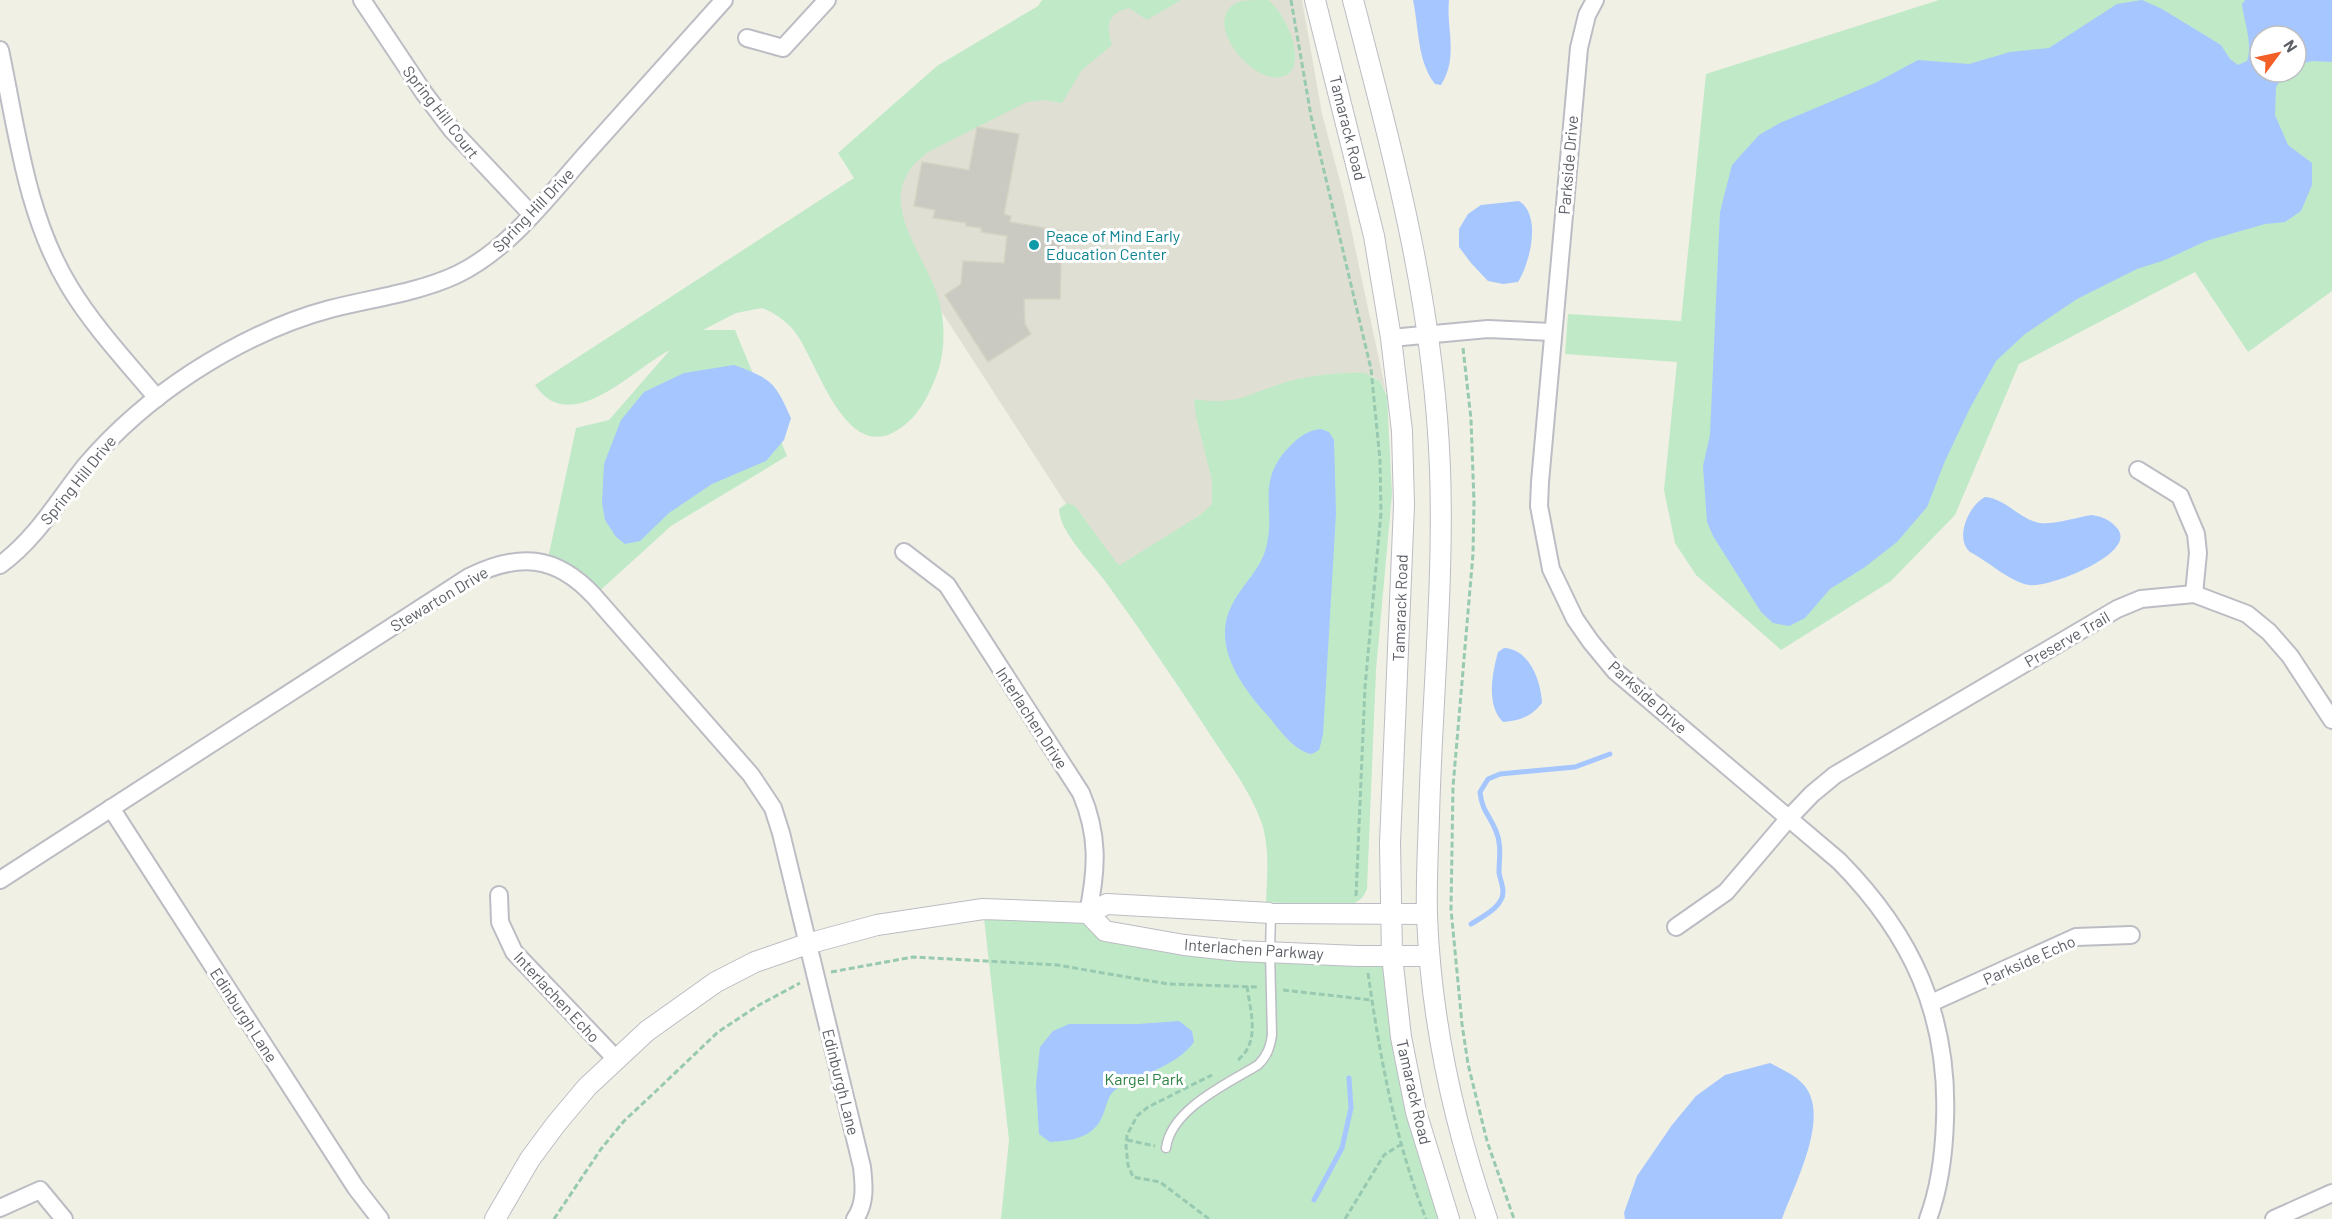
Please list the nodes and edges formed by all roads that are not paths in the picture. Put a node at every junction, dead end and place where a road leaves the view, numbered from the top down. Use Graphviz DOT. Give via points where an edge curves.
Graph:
graph roads {
  1 [pos="362,0"];
  2 [pos="724,0"];
  3 [pos="827,0"];
  4 [pos="1315,0"];
  5 [pos="1353,0"];
  6 [pos="1595,0"];
  7 [pos="747,38"];
  8 [pos="0,50"];
  9 [pos="532,215"];
  10 [pos="1552,332"];
  11 [pos="1429,334"];
  12 [pos="1391,338"];
  13 [pos="157,398"];
  14 [pos="2138,470"];
  15 [pos="904,552"];
  16 [pos="0,565"];
  17 [pos="2194,594"];
  18 [pos="2332,720"];
  19 [pos="111,808"];
  20 [pos="1789,818"];
  21 [pos="0,880"];
  22 [pos="499,895"];
  23 [pos="1088,913"];
  24 [pos="1271,913"];
  25 [pos="1427,914"];
  26 [pos="1391,915"];
  27 [pos="1676,927"];
  28 [pos="2131,935"];
  29 [pos="807,944"];
  30 [pos="1270,952"];
  31 [pos="1392,956"];
  32 [pos="1429,956"];
  33 [pos="1931,1004"];
  34 [pos="615,1059"];
  35 [pos="1166,1148"];
  36 [pos="2332,1193"];
  37 [pos="0,1208"];
  38 [pos="64,1219"];
  39 [pos="380,1219"];
  40 [pos="495,1219"];
  41 [pos="855,1219"];
  42 [pos="1449,1219"];
  43 [pos="1487,1219"];
  44 [pos="1928,1219"];
  45 [pos="2274,1219"];
  1 -- 9 [label="street, Spring Hill Court" via="452,130"];
  2 -- 9 [label="street, Spring Hill Drive"];
  3 -- 7 [label="street" via="783,48"];
  4 -- 12 [label="street, Tamarack Road" via="1366,197"];
  5 -- 11 [label="street" via="1401,184"];
  6 -- 10 [label="street, Parkside Drive" via="1579,48"];
  8 -- 13 [label="street" via="29,189 52,255 96,324"];
  9 -- 13 [label="street, Spring Hill Drive" via="483,260 456,274 426,286 328,309 276,327 194,372"];
  10 -- 11 [label="street" via="1488,329"];
  10 -- 20 [label="street, Parkside Drive" via="1539,506 1551,569 1563,597 1575,620 1615,670"];
  11 -- 12 [label="street"];
  11 -- 25 [label="street" via="1440,506"];
  12 -- 26 [label="street, Tamarack Road" via="1402,431 1404,505 1390,843"];
  13 -- 16 [label="street, Spring Hill Drive" via="116,432 33,536"];
  14 -- 17 [label="street" via="2180,496 2196,534"];
  15 -- 23 [label="street, Interlachen Drive" via="947,585 1081,793 1095,840 1095,878"];
  17 -- 18 [label="street, Preserve Trail" via="2247,614 2269,632 2290,656"];
  17 -- 20 [label="street, Preserve Trail" via="2141,598 2117,609 1835,775"];
  19 -- 21 [label="street, Stewarton Drive"];
  19 -- 29 [label="street, Stewarton Drive" via="468,577 500,564 553,564 588,589 762,790 781,833"];
  19 -- 39 [label="street, Edinburgh Lane" via="356,1188"];
  20 -- 27 [label="street" via="1726,892"];
  20 -- 33 [label="street, Parkside Drive" via="1839,861 1887,916 1908,949"];
  22 -- 34 [label="street, Interlachen Echo" via="500,922 514,952"];
  23 -- 24 [label="street" via="1107,904"];
  23 -- 29 [label="street" via="983,909 877,925"];
  23 -- 30 [label="street, Interlachen Parkway" via="1105,931 1184,945"];
  24 -- 26 [label="street"];
  24 -- 30 [label="lane"];
  25 -- 26 [label="street"];
  25 -- 32 [label="street"];
  26 -- 31 [label="street, Tamarack Road"];
  28 -- 33 [label="street, Parkside Echo" via="2076,936"];
  29 -- 34 [label="street" via="755,962 716,982"];
  29 -- 41 [label="street, Edinburgh Lane" via="862,1167 865,1192"];
  30 -- 31 [label="street, Interlachen Parkway"];
  30 -- 35 [label="lane" via="1272,1035 1265,1058 1187,1111"];
  31 -- 32 [label="street, Interlachen Parkway"];
  31 -- 42 [label="street, Tamarack Road" via="1401,1036 1416,1112"];
  32 -- 43 [label="street" via="1451,1097"];
  33 -- 44 [label="street, Parkside Drive" via="1947,1092 1942,1168"];
  34 -- 40 [label="street" via="556,1124"];
  36 -- 45 [label="street"];
  37 -- 38 [label="street" via="40,1190"];
}
